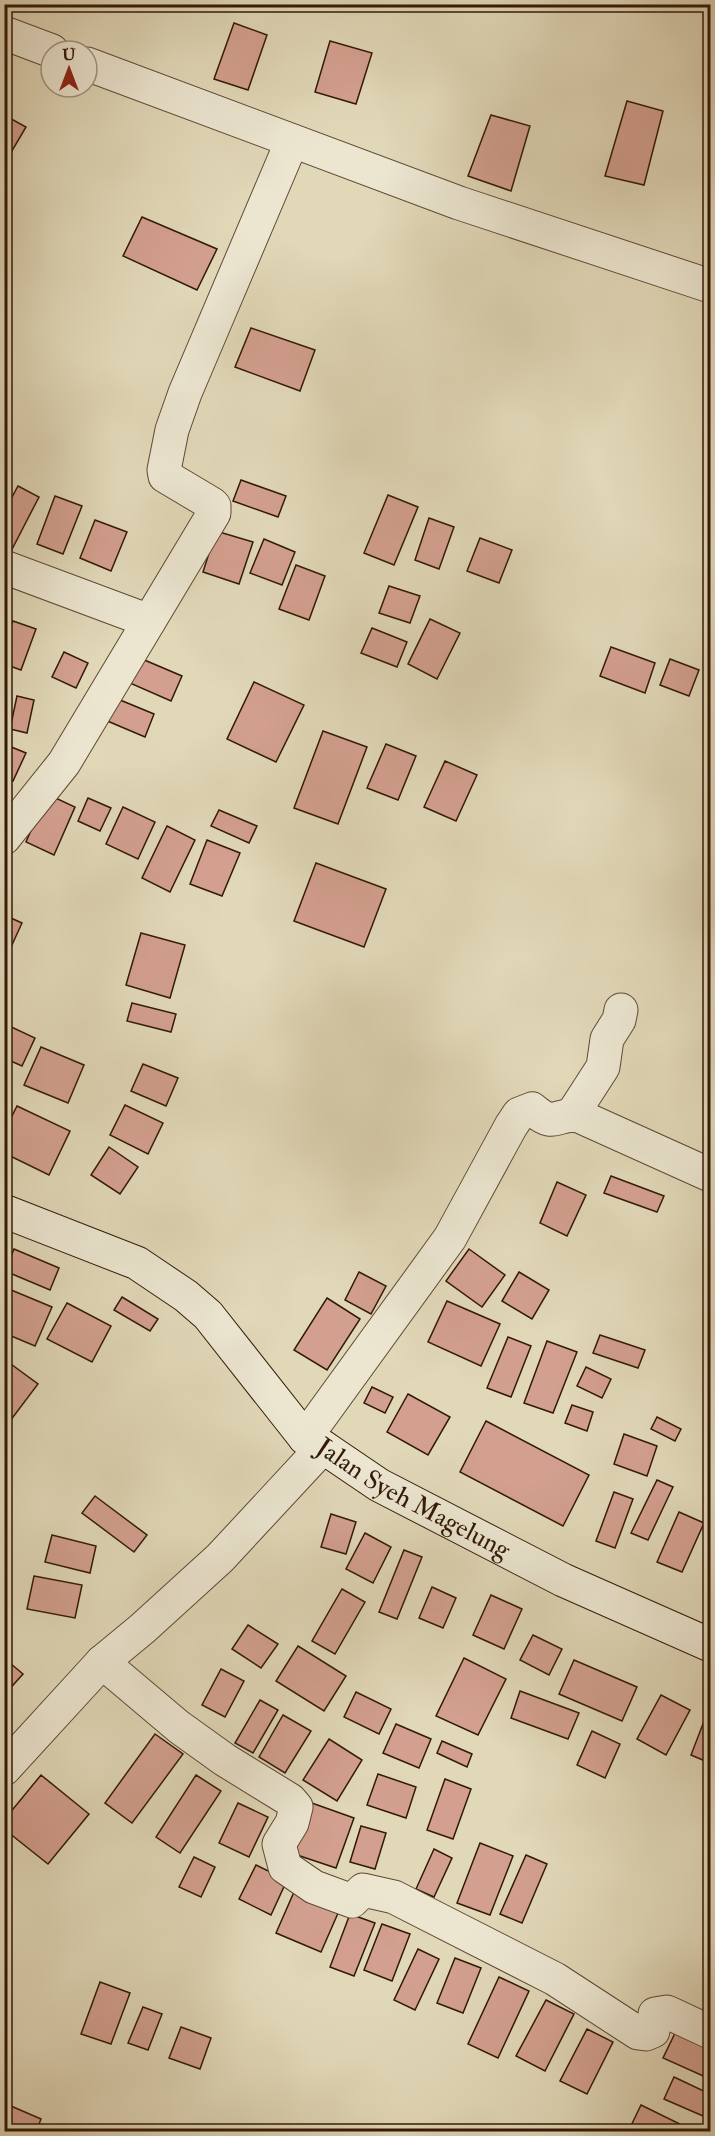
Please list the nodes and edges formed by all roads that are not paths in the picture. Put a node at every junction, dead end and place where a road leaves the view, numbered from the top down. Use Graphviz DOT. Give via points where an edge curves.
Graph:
graph roads {
  1 [pos="4,33"];
  2 [pos="39,46"];
  3 [pos="99,69"];
  4 [pos="292,141"];
  5 [pos="711,286"];
  6 [pos="4,567"];
  7 [pos="149,621"];
  8 [pos="4,838"];
  9 [pos="621,1010"];
  10 [pos="572,1115"];
  11 [pos="711,1175"];
  12 [pos="4,1211"];
  13 [pos="314,1443"];
  14 [pos="711,1645"];
  15 [pos="102,1662"];
  16 [pos="4,1768"];
  17 [pos="711,2032"];
  1 -- 2 [label="street"];
  3 -- 4 [label="street"];
  4 -- 5 [label="street" via="459,203"];
  4 -- 7 [label="street" via="209,333 172,430 165,476 215,509"];
  6 -- 7 [label="street"];
  7 -- 8 [label="street" via="64,763"];
  9 -- 10 [label="street" via="607,1039 603,1067"];
  10 -- 11 [label="street"];
  10 -- 13 [label="street" via="555,1121 532,1109 519,1114 450,1238"];
  12 -- 13 [label="street, Jalan Syeh Magelung" via="136,1263 186,1296 208,1315"];
  13 -- 14 [label="street, Jalan Syeh Magelung" via="379,1485 563,1580"];
  13 -- 15 [label="street" via="220,1558"];
  15 -- 16 [label="street"];
  15 -- 17 [label="street" via="179,1727 290,1800 296,1807 292,1823 279,1844 285,1867 314,1887 352,1901 363,1890 394,1897 555,1979 638,2033 653,2031 655,2014 661,2012"];
}
